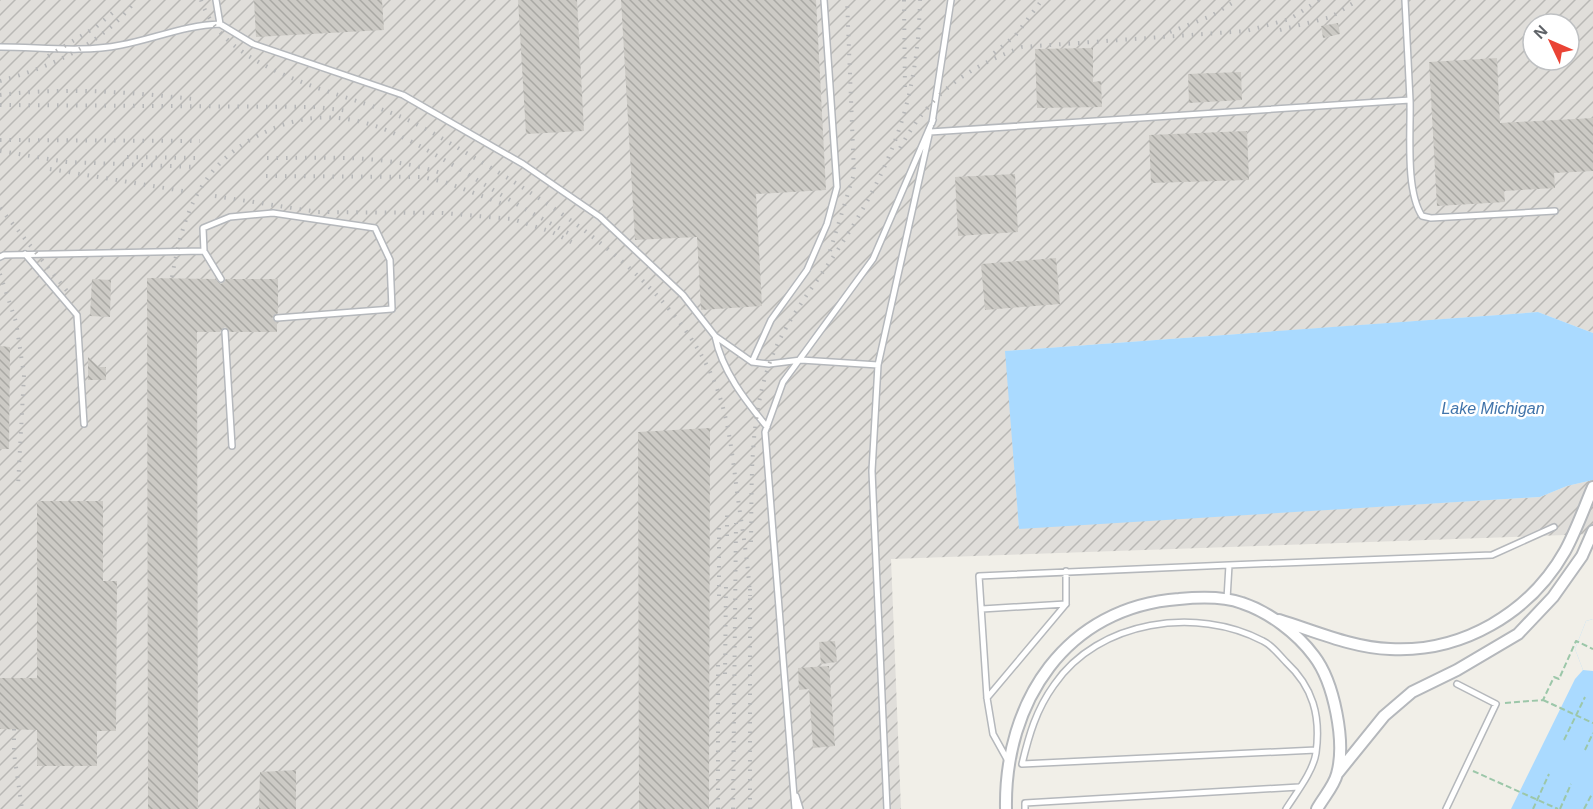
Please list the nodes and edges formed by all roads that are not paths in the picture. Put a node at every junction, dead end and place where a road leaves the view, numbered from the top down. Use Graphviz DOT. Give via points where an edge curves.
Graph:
graph roads {
  1 [pos="216,0"];
  2 [pos="824,0"];
  3 [pos="951,0"];
  4 [pos="1405,0"];
  5 [pos="220,24"];
  6 [pos="0,47"];
  7 [pos="1410,100"];
  8 [pos="933,120"];
  9 [pos="930,132"];
  10 [pos="1555,211"];
  11 [pos="204,250"];
  12 [pos="25,254"];
  13 [pos="0,258"];
  14 [pos="221,279"];
  15 [pos="278,318"];
  16 [pos="225,332"];
  17 [pos="716,336"];
  18 [pos="801,360"];
  19 [pos="752,362"];
  20 [pos="878,365"];
  21 [pos="84,424"];
  22 [pos="767,427"];
  23 [pos="232,446"];
  24 [pos="1593,488"];
  25 [pos="1554,527"];
  26 [pos="1593,531"];
  27 [pos="1229,565"];
  28 [pos="1066,571"];
  29 [pos="1227,600"];
  30 [pos="1066,604"];
  31 [pos="982,609"];
  32 [pos="1276,619"];
  33 [pos="1457,684"];
  34 [pos="987,698"];
  35 [pos="1316,750"];
  36 [pos="1009,762"];
  37 [pos="1337,775"];
  38 [pos="791,782"];
  39 [pos="1299,787"];
  40 [pos="795,809"];
  41 [pos="800,809"];
  42 [pos="887,809"];
  43 [pos="1006,809"];
  44 [pos="1025,809"];
  45 [pos="1286,809"];
  46 [pos="1317,809"];
  47 [pos="1446,809"];
  1 -- 5 [label="lane"];
  2 -- 19 [label="lane" via="837,187 827,224 807,270 771,320"];
  3 -- 8 [label="lane"];
  4 -- 7 [label="lane"];
  5 -- 6 [label="lane" via="169,31 111,46 61,50"];
  5 -- 17 [label="lane" via="252,44 403,95 523,164 600,217 683,295"];
  7 -- 9 [label="lane"];
  7 -- 10 [label="lane" via="1413,188 1422,216"];
  8 -- 9 [label="lane"];
  8 -- 18 [label="lane" via="873,259"];
  9 -- 20 [label="lane"];
  11 -- 12 [label="lane"];
  11 -- 14 [label="lane"];
  11 -- 15 [label="lane" via="203,228 230,217 273,213 375,228 390,260 392,309"];
  12 -- 13 [label="lane"];
  12 -- 21 [label="lane" via="77,315"];
  16 -- 23 [label="lane"];
  17 -- 19 [label="lane"];
  17 -- 22 [label="lane" via="719,356"];
  18 -- 19 [label="lane"];
  18 -- 20 [label="lane"];
  18 -- 22 [label="lane" via="783,382"];
  20 -- 42 [label="lane" via="872,471"];
  22 -- 38 [label="lane"];
  24 -- 32 [label="street" via="1565,551 1540,587 1512,612 1478,633 1432,647 1390,649 1361,645"];
  25 -- 27 [label="lane" via="1492,555"];
  26 -- 37 [label="street" via="1582,556 1553,597 1518,634 1412,692 1384,716"];
  27 -- 28 [label="lane"];
  27 -- 29 [label="lane"];
  28 -- 30 [label="lane"];
  28 -- 31 [label="lane" via="979,576"];
  29 -- 32 [label="street" via="1241,602"];
  29 -- 36 [label="street" via="1156,600 1090,626 1052,662 1025,707"];
  30 -- 31 [label="lane"];
  30 -- 34 [label="lane"];
  31 -- 34 [label="lane"];
  32 -- 37 [label="street" via="1315,657 1334,698 1340,742"];
  33 -- 47 [label="lane" via="1497,704"];
  34 -- 36 [label="lane" via="993,734"];
  35 -- 35 [label="lane" via="1313,698 1297,673 1265,642 1227,626 1188,621 1149,625 1110,637 1084,654 1055,683 1035,716 1022,764"];
  35 -- 39 [label="lane"];
  36 -- 43 [label="street"];
  37 -- 46 [label="street"];
  38 -- 40 [label="lane"];
  38 -- 41 [label="lane"];
  39 -- 44 [label="lane" via="1025,802"];
  39 -- 45 [label="lane"];
}
